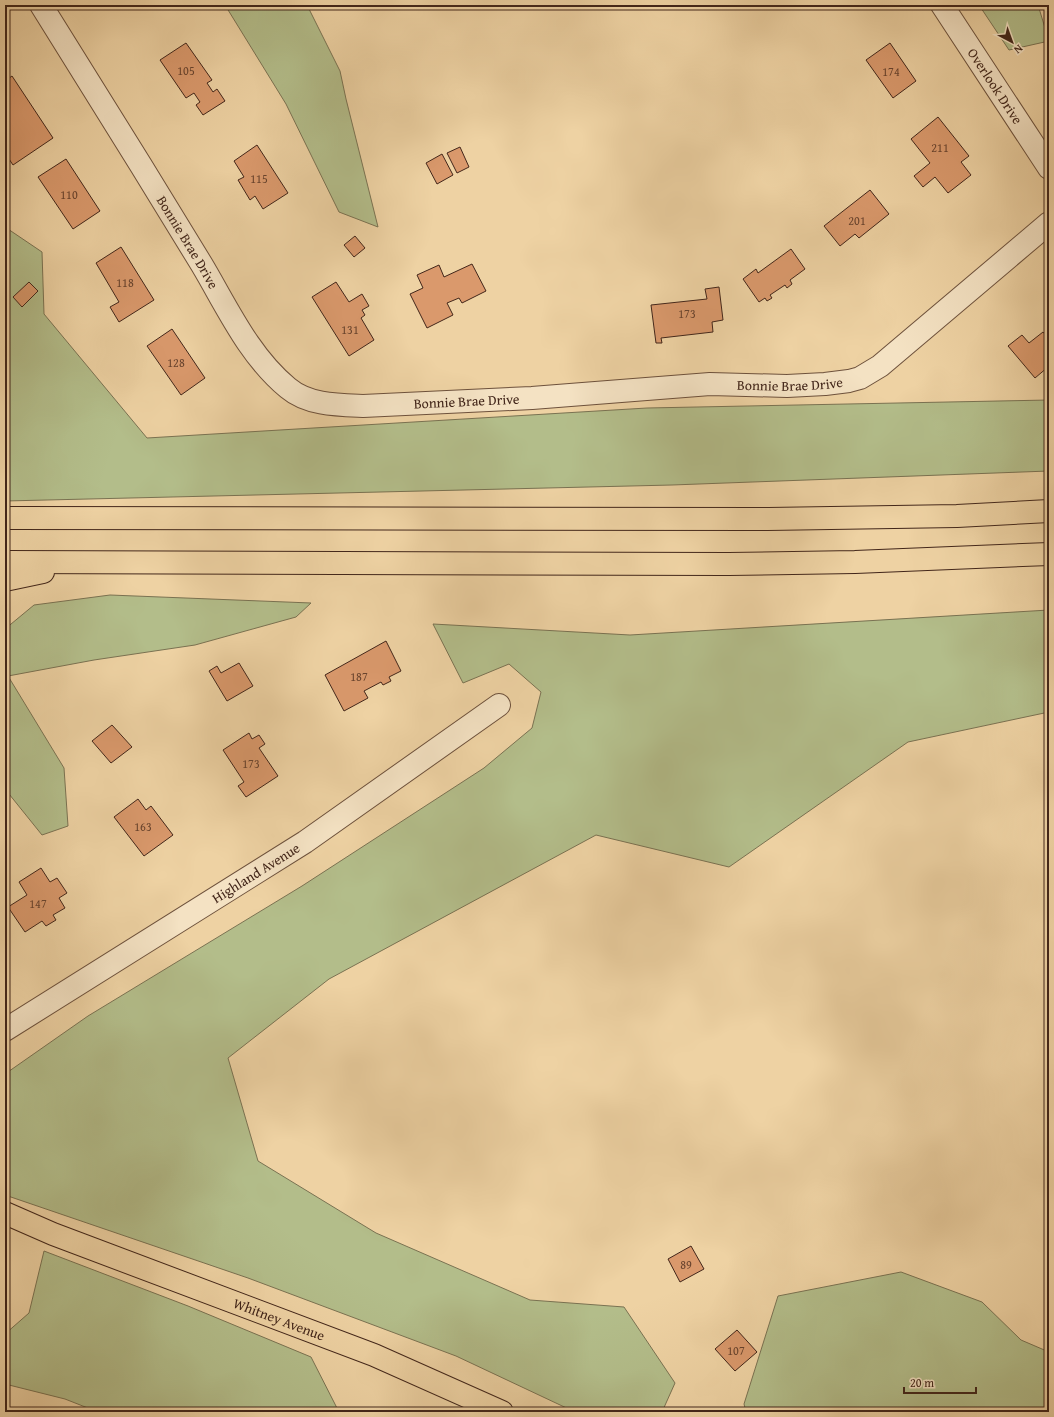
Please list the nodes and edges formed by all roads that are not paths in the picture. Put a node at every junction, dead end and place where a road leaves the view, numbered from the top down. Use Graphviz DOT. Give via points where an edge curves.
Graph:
graph roads {
  1 [pos="41,5"];
  2 [pos="942,5"];
  3 [pos="1049,168"];
  4 [pos="1049,223"];
  5 [pos="1049,511"];
  6 [pos="5,518"];
  7 [pos="1049,554"];
  8 [pos="5,562"];
  9 [pos="83,563"];
  10 [pos="5,580"];
  11 [pos="499,705"];
  12 [pos="5,1030"];
  13 [pos="5,1213"];
  14 [pos="5,1224"];
  15 [pos="53,1234"];
  16 [pos="502,1412"];
  1 -- 4 [label="street, Bonnie Brae Drive" via="245,338 288,389 310,400 363,406 532,398 710,384 787,386 849,381 880,366"];
  2 -- 3 [label="street, Overlook Drive"];
  5 -- 6 [label="main road" via="957,516 768,519"];
  7 -- 9 [label="main road" via="863,562 729,564"];
  8 -- 9 [label="main road"];
  9 -- 10 [label="main road"];
  11 -- 12 [label="street, Highland Avenue" via="305,842"];
  13 -- 15 [label="main road, Whitney Avenue"];
  14 -- 15 [label="main road, Whitney Avenue"];
  15 -- 16 [label="main road, Whitney Avenue" via="374,1355"];
}
